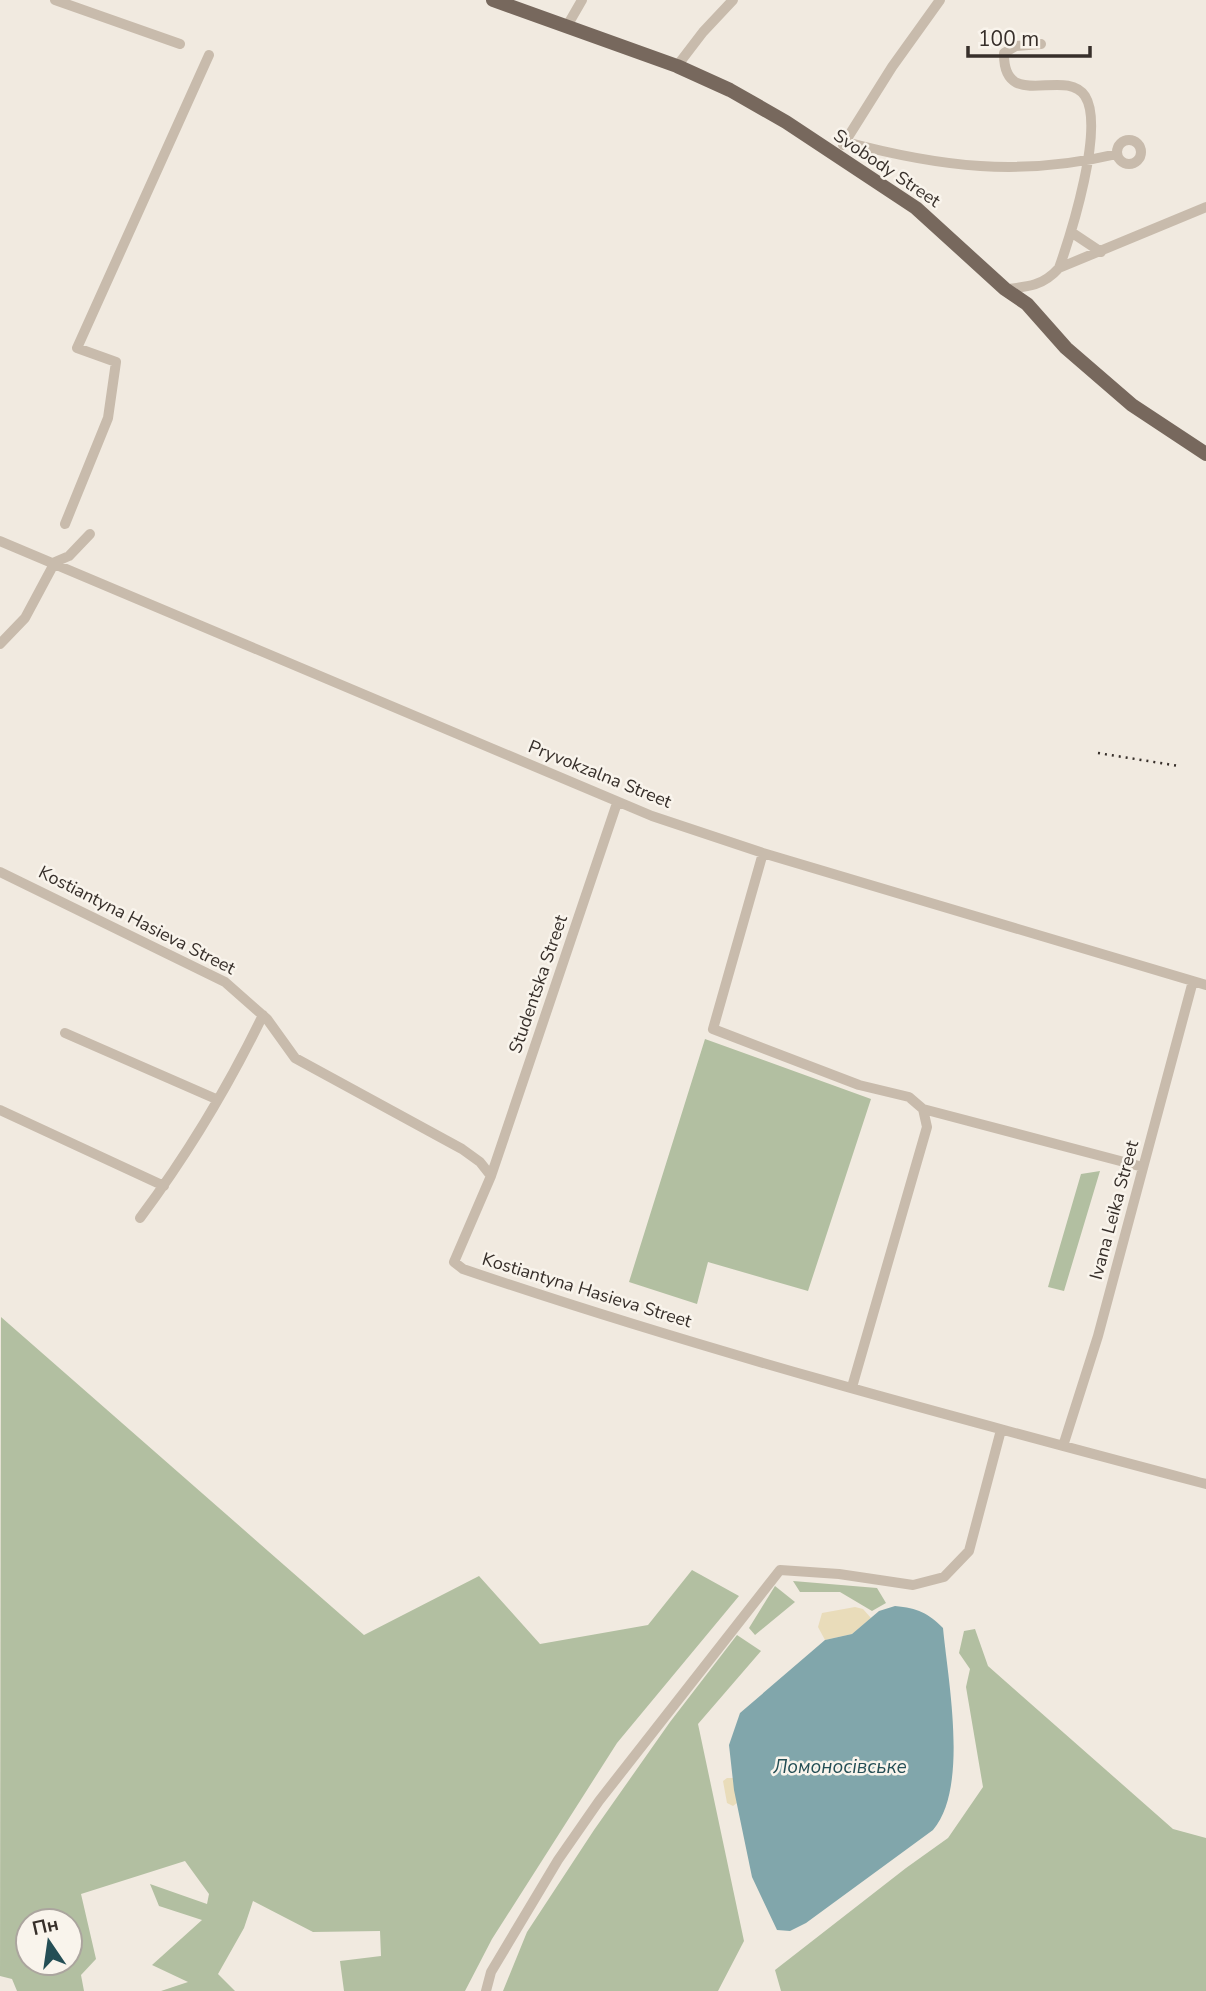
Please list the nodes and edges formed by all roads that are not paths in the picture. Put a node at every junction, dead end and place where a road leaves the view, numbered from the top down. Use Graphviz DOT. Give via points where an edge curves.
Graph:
graph roads {
  1 [pos="55,0"];
  2 [pos="493,0"];
  3 [pos="582,0"];
  4 [pos="733,0"];
  5 [pos="940,0"];
  6 [pos="567,26"];
  7 [pos="180,44"];
  8 [pos="1041,44"];
  9 [pos="209,55"];
  10 [pos="677,66"];
  11 [pos="846,142"];
  12 [pos="1117,154"];
  13 [pos="836,156"];
  14 [pos="1088,161"];
  15 [pos="1206,207"];
  16 [pos="1071,232"];
  17 [pos="1101,252"];
  18 [pos="1059,268"];
  19 [pos="1005,289"];
  20 [pos="1206,454"];
  21 [pos="65,524"];
  22 [pos="90,534"];
  23 [pos="0,541"];
  24 [pos="55,562"];
  25 [pos="0,645"];
  26 [pos="618,803"];
  27 [pos="763,853"];
  28 [pos="0,872"];
  29 [pos="1193,981"];
  30 [pos="1206,985"];
  31 [pos="263,1015"];
  32 [pos="65,1033"];
  33 [pos="216,1099"];
  34 [pos="923,1109"];
  35 [pos="0,1110"];
  36 [pos="1143,1167"];
  37 [pos="491,1176"];
  38 [pos="164,1186"];
  39 [pos="140,1217"];
  40 [pos="852,1387"];
  41 [pos="1002,1430"];
  42 [pos="1063,1446"];
  43 [pos="1206,1484"];
  44 [pos="486,1991"];
  1 -- 7 [label="street"];
  2 -- 6 [label="main road, Svobody Street"];
  3 -- 6 [label="street"];
  4 -- 10 [label="street"];
  5 -- 11 [label="street"];
  6 -- 10 [label="main road, Svobody Street"];
  8 -- 14 [label="street" via="1016,46 1004,53 1004,71 1018,83 1079,89 1090,107"];
  9 -- 21 [label="street" via="77,348 116,362 108,418"];
  10 -- 13 [label="main road, Svobody Street" via="730,90"];
  11 -- 13 [label="street"];
  11 -- 14 [label="street" via="900,156 987,168"];
  12 -- 14 [label="street"];
  13 -- 19 [label="main road, Svobody Street" via="916,208"];
  14 -- 16 [label="street"];
  15 -- 17 [label="street"];
  16 -- 17 [label="street"];
  16 -- 18 [label="street"];
  17 -- 18 [label="street"];
  18 -- 19 [label="street" via="1032,287"];
  19 -- 20 [label="main road, Svobody Street" via="1027,304 1066,348 1132,405"];
  22 -- 24 [label="street" via="69,556"];
  23 -- 24 [label="street, Pryvokzalna Street"];
  24 -- 25 [label="street" via="25,618"];
  24 -- 26 [label="street, Pryvokzalna Street"];
  26 -- 27 [label="street, Pryvokzalna Street"];
  26 -- 37 [label="street, Studentska Street"];
  27 -- 29 [label="street, Pryvokzalna Street"];
  27 -- 34 [label="street" via="713,1029 859,1085 909,1097"];
  28 -- 31 [label="street, Kostiantyna Hasieva Street" via="225,982"];
  29 -- 30 [label="street, Pryvokzalna Street"];
  29 -- 36 [label="street, Ivana Leika Street"];
  31 -- 33 [label="street"];
  31 -- 37 [label="street, Kostiantyna Hasieva Street" via="295,1058 462,1149"];
  32 -- 33 [label="street"];
  33 -- 38 [label="street"];
  34 -- 36 [label="street"];
  34 -- 40 [label="street" via="927,1127"];
  35 -- 38 [label="street"];
  36 -- 42 [label="street, Ivana Leika Street"];
  37 -- 40 [label="street, Kostiantyna Hasieva Street" via="453,1262 463,1269 611,1318"];
  38 -- 39 [label="street"];
  40 -- 41 [label="street, Kostiantyna Hasieva Street"];
  41 -- 42 [label="street, Kostiantyna Hasieva Street"];
  41 -- 44 [label="street" via="969,1551 944,1577 913,1585 780,1570 599,1801 491,1972"];
  42 -- 43 [label="street, Kostiantyna Hasieva Street"];
}
